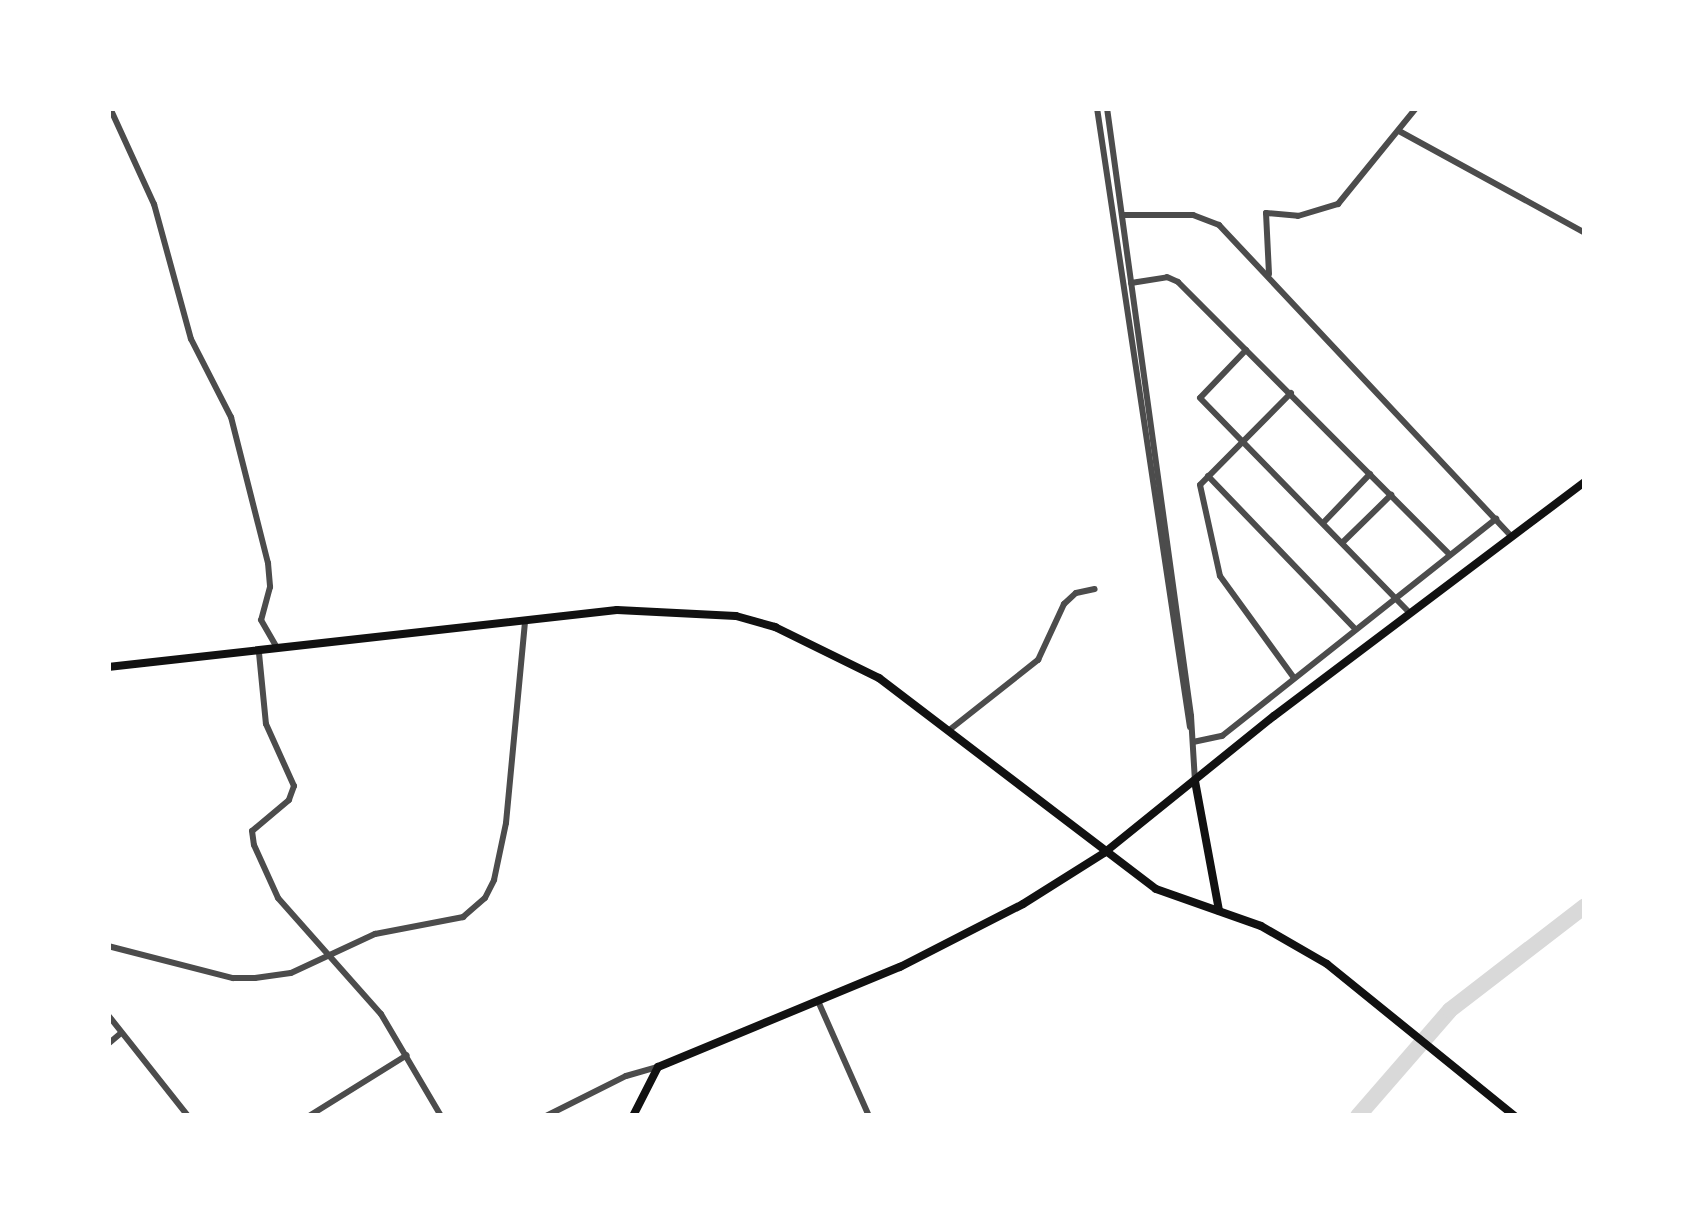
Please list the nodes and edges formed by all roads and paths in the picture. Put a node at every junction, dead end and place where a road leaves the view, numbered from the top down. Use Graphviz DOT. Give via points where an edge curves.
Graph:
graph roads {
  1 [pos="110,108"];
  2 [pos="1097,108"];
  3 [pos="1108,108"];
  4 [pos="1416,108"];
  5 [pos="1398,131"];
  6 [pos="1123,215"];
  7 [pos="1585,232"];
  8 [pos="1269,277"];
  9 [pos="1128,283"];
  10 [pos="1246,349"];
  11 [pos="1291,393"];
  12 [pos="1243,442"];
  13 [pos="1370,473"];
  14 [pos="1207,475"];
  15 [pos="1585,482"];
  16 [pos="1391,495"];
  17 [pos="1496,519"];
  18 [pos="1322,523"];
  19 [pos="1511,536"];
  20 [pos="1342,543"];
  21 [pos="1450,555"];
  22 [pos="1094,589"];
  23 [pos="1396,598"];
  24 [pos="1409,612"];
  25 [pos="525,622"];
  26 [pos="1355,629"];
  27 [pos="278,651"];
  28 [pos="259,653"];
  29 [pos="108,668"];
  30 [pos="1294,678"];
  31 [pos="1263,703"];
  32 [pos="1274,716"];
  33 [pos="948,731"];
  34 [pos="1222,736"];
  35 [pos="1192,742"];
  36 [pos="1229,752"];
  37 [pos="1195,781"];
  38 [pos="1104,853"];
  39 [pos="1219,913"];
  40 [pos="108,946"];
  41 [pos="328,956"];
  42 [pos="818,1001"];
  43 [pos="108,1015"];
  44 [pos="121,1033"];
  45 [pos="108,1044"];
  46 [pos="407,1055"];
  47 [pos="658,1067"];
  48 [pos="188,1116"];
  49 [pos="309,1116"];
  50 [pos="441,1116"];
  51 [pos="546,1116"];
  52 [pos="633,1116"];
  53 [pos="869,1116"];
  54 [pos="1515,1116"];
  1 -- 27 [label="street" via="154,204 191,339 231,417 268,562 261,620"];
  2 -- 9 [label="street"];
  3 -- 6 [label="street"];
  4 -- 5 [label="street"];
  5 -- 7 [label="street"];
  5 -- 8 [label="street" via="1333,208 1266,213"];
  6 -- 8 [label="street" via="1204,217"];
  6 -- 9 [label="street"];
  8 -- 17 [label="street"];
  9 -- 10 [label="street" via="1172,278"];
  9 -- 35 [label="street"];
  10 -- 11 [label="street"];
  10 -- 12 [label="street" via="1199,395"];
  11 -- 12 [label="street"];
  11 -- 13 [label="street"];
  12 -- 14 [label="street"];
  12 -- 18 [label="street"];
  13 -- 16 [label="street"];
  13 -- 18 [label="street"];
  14 -- 26 [label="street"];
  14 -- 30 [label="street" via="1200,485 1215,565"];
  15 -- 19 [label="main road"];
  16 -- 20 [label="street"];
  16 -- 21 [label="street"];
  17 -- 19 [label="street"];
  17 -- 21 [label="street"];
  18 -- 20 [label="street"];
  19 -- 24 [label="main road"];
  20 -- 23 [label="street"];
  21 -- 23 [label="street"];
  22 -- 33 [label="street" via="1064,604 1038,660"];
  23 -- 24 [label="street"];
  23 -- 26 [label="street"];
  24 -- 32 [label="main road"];
  25 -- 27 [label="main road"];
  25 -- 33 [label="main road" via="649,608 736,616 849,660"];
  25 -- 41 [label="street" via="506,823 485,898 463,917 375,934"];
  26 -- 30 [label="street"];
  27 -- 28 [label="main road"];
  28 -- 29 [label="main road"];
  28 -- 41 [label="street" via="266,724 294,786 251,835 278,898"];
  30 -- 31 [label="street"];
  31 -- 32 [label="street"];
  31 -- 34 [label="street"];
  32 -- 36 [label="main road"];
  33 -- 38 [label="main road"];
  34 -- 35 [label="street"];
  34 -- 36 [label="street"];
  35 -- 37 [label="street"];
  36 -- 37 [label="main road"];
  37 -- 38 [label="main road"];
  37 -- 39 [label="main road"];
  38 -- 39 [label="main road" via="1156,889"];
  38 -- 42 [label="main road" via="968,933"];
  39 -- 54 [label="main road" via="1294,942"];
  40 -- 41 [label="street" via="233,978 281,975"];
  41 -- 46 [label="street"];
  42 -- 47 [label="main road"];
  42 -- 53 [label="street"];
  43 -- 44 [label="street"];
  44 -- 45 [label="street"];
  44 -- 48 [label="street"];
  46 -- 49 [label="street"];
  46 -- 50 [label="street"];
  47 -- 51 [label="street"];
  47 -- 52 [label="main road"];
}
